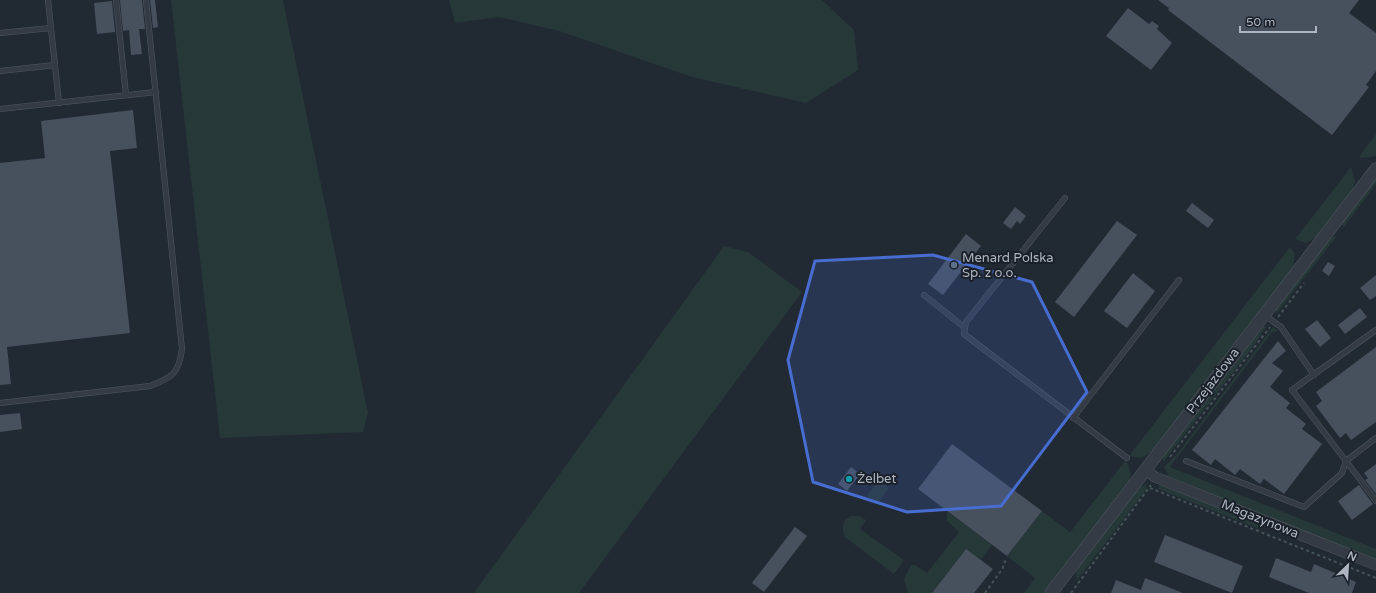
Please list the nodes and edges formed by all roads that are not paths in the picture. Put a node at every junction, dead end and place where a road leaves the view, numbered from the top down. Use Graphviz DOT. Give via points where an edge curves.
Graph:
graph roads {
  1 [pos="48,0"];
  2 [pos="116,0"];
  3 [pos="146,0"];
  4 [pos="51,28"];
  5 [pos="0,33"];
  6 [pos="55,65"];
  7 [pos="0,71"];
  8 [pos="156,92"];
  9 [pos="126,95"];
  10 [pos="59,103"];
  11 [pos="0,109"];
  12 [pos="1376,169"];
  13 [pos="1065,198"];
  14 [pos="1179,280"];
  15 [pos="924,295"];
  16 [pos="1263,315"];
  17 [pos="964,327"];
  18 [pos="1376,330"];
  19 [pos="1314,375"];
  20 [pos="0,403"];
  21 [pos="1073,418"];
  22 [pos="1376,438"];
  23 [pos="1127,458"];
  24 [pos="1186,461"];
  25 [pos="1346,461"];
  26 [pos="1145,470"];
  27 [pos="1376,500"];
  28 [pos="1376,565"];
  29 [pos="1051,593"];
  1 -- 4 [label="lane"];
  2 -- 9 [label="lane"];
  3 -- 8 [label="lane"];
  4 -- 5 [label="lane"];
  4 -- 6 [label="lane"];
  6 -- 7 [label="lane"];
  6 -- 10 [label="lane"];
  8 -- 9 [label="lane"];
  8 -- 20 [label="lane" via="182,350 175,374 150,386"];
  9 -- 10 [label="lane"];
  10 -- 11 [label="lane"];
  12 -- 16 [label="street, Przejazdowa"];
  13 -- 17 [label="lane" via="982,300"];
  14 -- 21 [label="lane"];
  15 -- 17 [label="lane"];
  16 -- 19 [label="lane" via="1280,327"];
  16 -- 26 [label="street, Przejazdowa"];
  17 -- 21 [label="lane" via="964,334"];
  18 -- 19 [label="lane"];
  19 -- 25 [label="lane" via="1292,390"];
  21 -- 23 [label="lane"];
  22 -- 25 [label="lane"];
  24 -- 25 [label="lane" via="1304,507 1342,473"];
  25 -- 27 [label="lane"];
  26 -- 28 [label="street, Magazynowa" via="1155,478"];
  26 -- 29 [label="street, Przejazdowa"];
}
